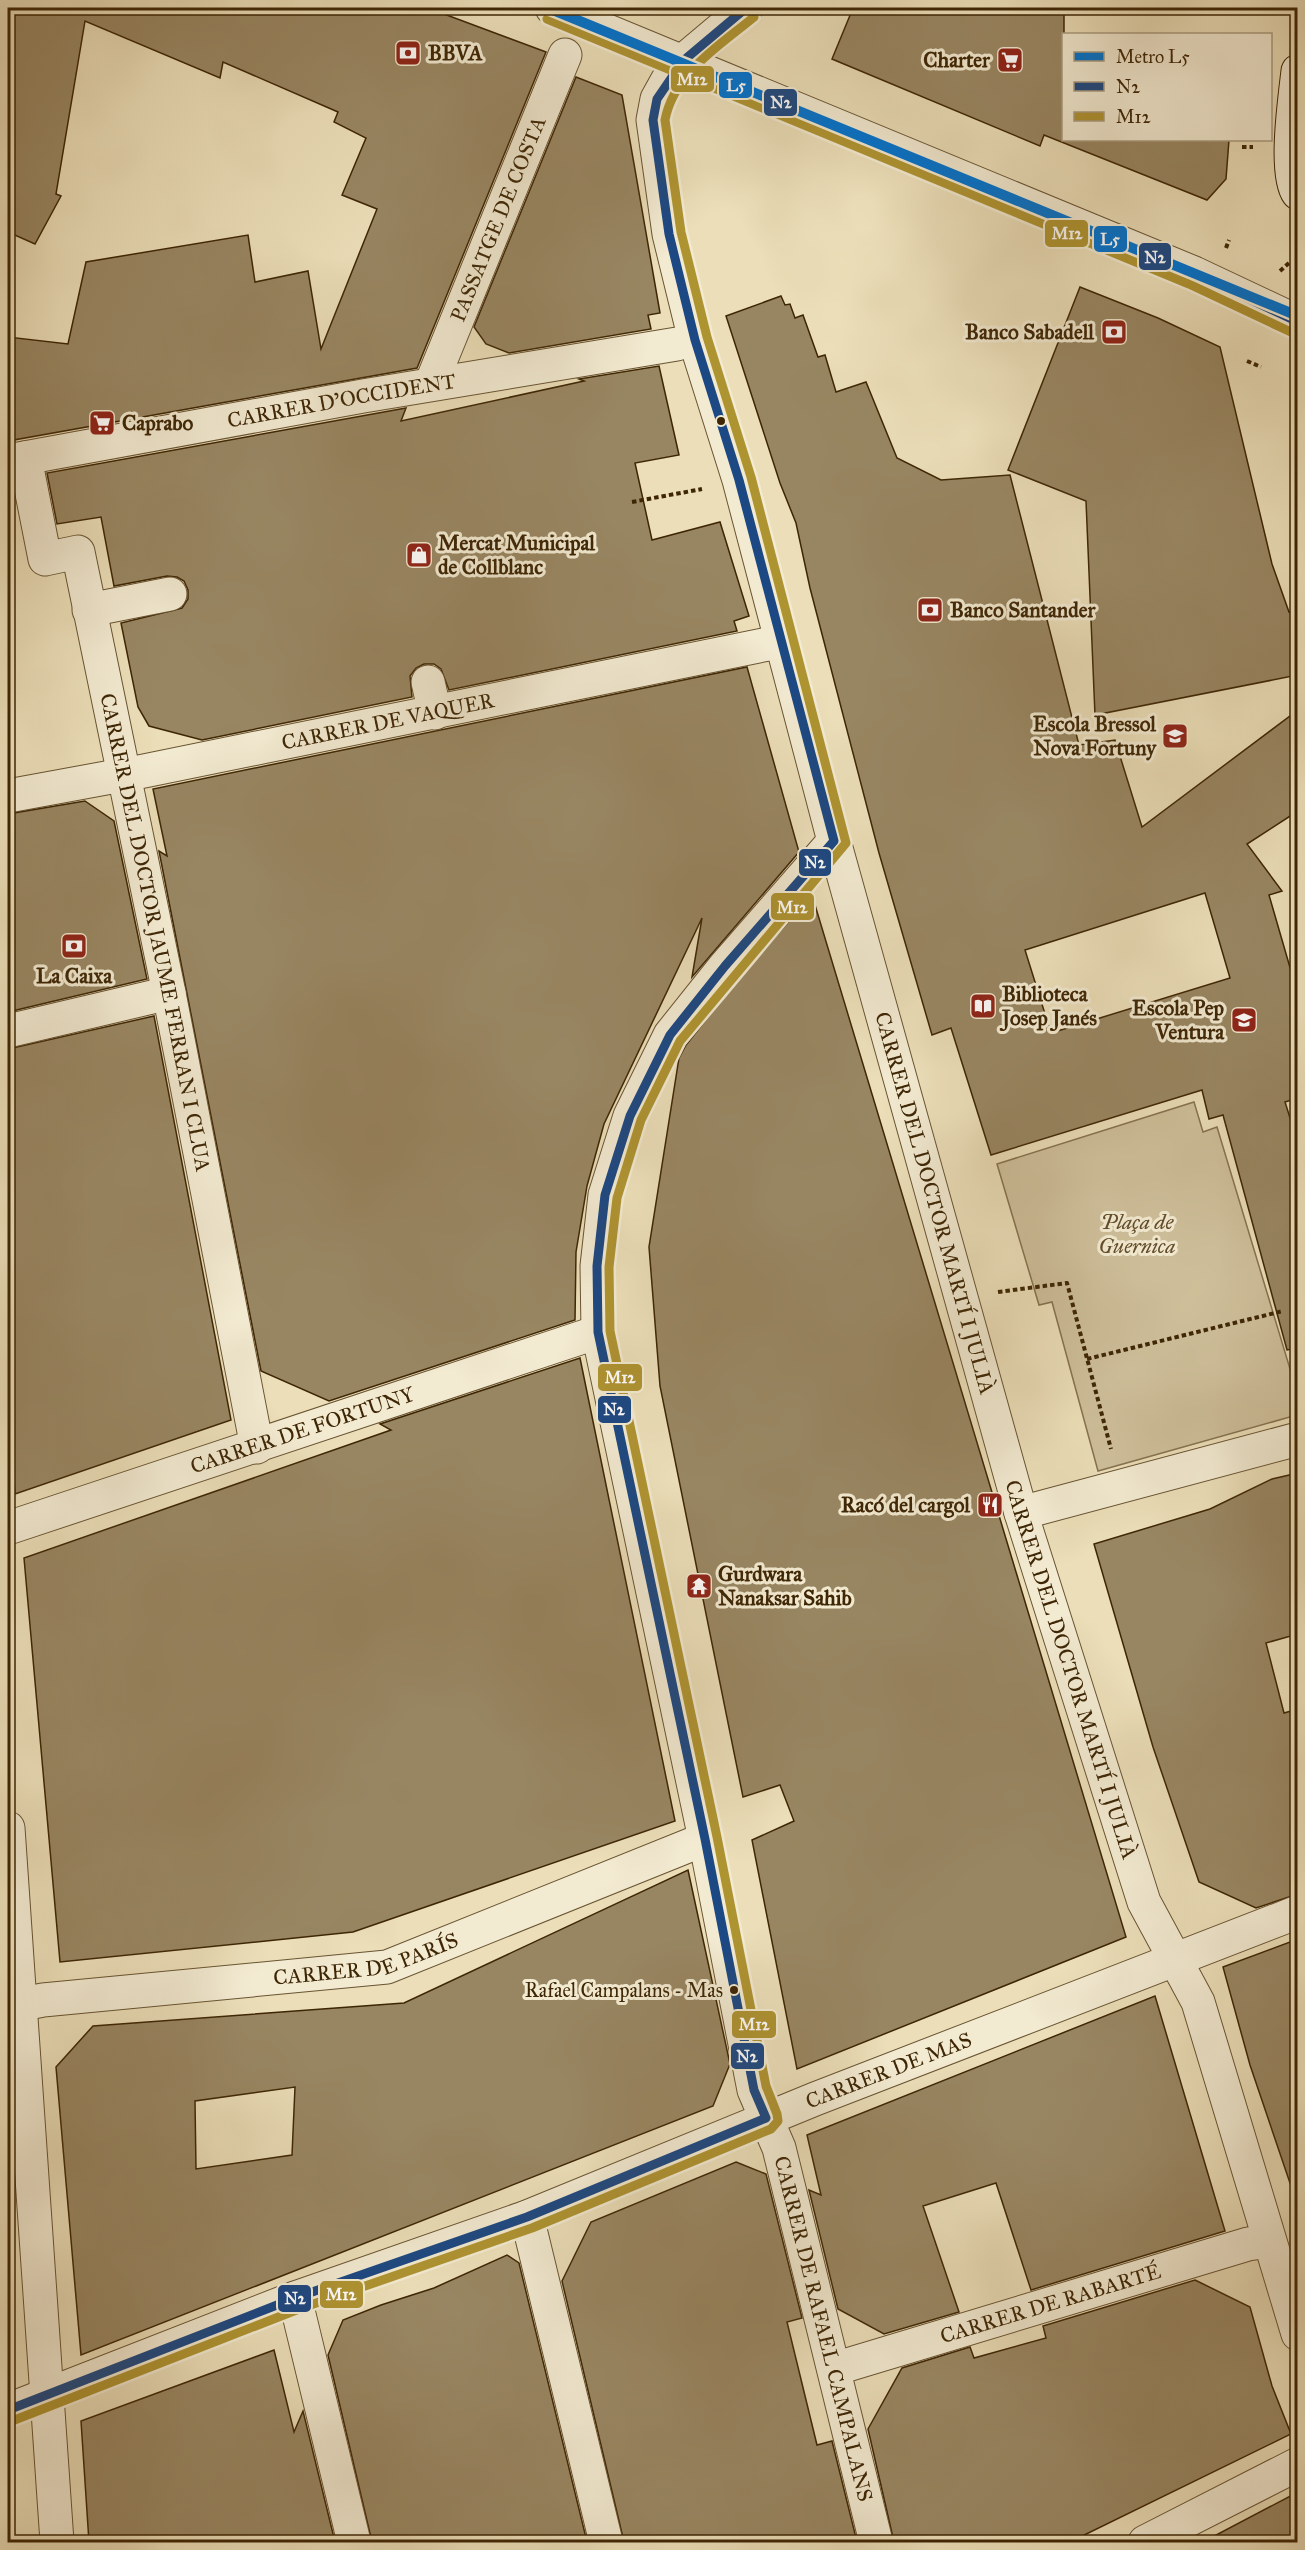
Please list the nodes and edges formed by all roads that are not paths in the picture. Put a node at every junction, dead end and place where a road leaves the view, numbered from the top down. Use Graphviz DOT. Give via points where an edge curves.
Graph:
graph roads {
  1 [pos="552,8"];
  2 [pos="746,8"];
  3 [pos="565,55"];
  4 [pos="683,61"];
  5 [pos="1298,71"];
  6 [pos="1298,193"];
  7 [pos="1298,322"];
  8 [pos="677,344"];
  9 [pos="431,384"];
  10 [pos="16,459"];
  11 [pos="170,594"];
  12 [pos="89,610"];
  13 [pos="768,644"];
  14 [pos="428,682"];
  15 [pos="435,713"];
  16 [pos="123,775"];
  17 [pos="8,796"];
  18 [pos="834,841"];
  19 [pos="169,993"];
  20 [pos="8,1031"];
  21 [pos="598,1332"];
  22 [pos="1298,1439"];
  23 [pos="257,1447"];
  24 [pos="1021,1513"];
  25 [pos="8,1528"];
  26 [pos="8,1828"];
  27 [pos="705,1839"];
  28 [pos="1298,1912"];
  29 [pos="1177,1960"];
  30 [pos="13,2005"];
  31 [pos="766,2118"];
  32 [pos="527,2217"];
  33 [pos="1269,2241"];
  34 [pos="295,2298"];
  35 [pos="1298,2334"];
  36 [pos="834,2369"];
  37 [pos="45,2395"];
  38 [pos="8,2410"];
  39 [pos="1298,2464"];
  40 [pos="57,2542"];
  41 [pos="354,2542"];
  42 [pos="606,2542"];
  43 [pos="876,2542"];
  44 [pos="1145,2542"];
  1 -- 4 [label="street"];
  2 -- 4 [label="street, CARRER DEL DOCTOR MARTÍ I JULIÀ"];
  3 -- 9 [label="street, PASSATGE DE COSTA"];
  4 -- 7 [label="street" via="1211,281"];
  4 -- 18 [label="street, CARRER DEL DOCTOR MARTÍ I JULIÀ" via="666,81 653,120 669,234 695,340 783,641"];
  5 -- 6 [label="street" via="1291,146 1293,187"];
  8 -- 9 [label="street, CARRER D'OCCIDENT"];
  9 -- 10 [label="street, CARRER D'OCCIDENT"];
  10 -- 12 [label="street, CARRER DEL DOCTOR JAUME FERRAN I CLUA" via="45,559 78,552"];
  11 -- 12 [label="street"];
  12 -- 16 [label="street, CARRER DEL DOCTOR JAUME FERRAN I CLUA"];
  13 -- 15 [label="street, CARRER DE VAQUER"];
  14 -- 15 [label="street"];
  15 -- 16 [label="street, CARRER DE VAQUER"];
  16 -- 17 [label="street, CARRER DE VAQUER"];
  16 -- 19 [label="street, CARRER DEL DOCTOR JAUME FERRAN I CLUA"];
  18 -- 21 [label="street, CARRER DE RAFAEL CAMPALANS" via="670,1035 630,1116 605,1195 597,1266"];
  18 -- 24 [label="street, CARRER DEL DOCTOR MARTÍ I JULIÀ"];
  19 -- 20 [label="street"];
  19 -- 23 [label="street, CARRER DEL DOCTOR JAUME FERRAN I CLUA"];
  21 -- 23 [label="street, CARRER DE FORTUNY"];
  21 -- 27 [label="street, CARRER DE RAFAEL CAMPALANS"];
  22 -- 24 [label="street"];
  23 -- 25 [label="street, CARRER DE FORTUNY"];
  24 -- 29 [label="street, CARRER DEL DOCTOR MARTÍ I JULIÀ" via="1144,1902"];
  26 -- 30 [label="street"];
  27 -- 30 [label="street, CARRER DE PARÍS" via="387,1967"];
  27 -- 31 [label="street, CARRER DE RAFAEL CAMPALANS" via="754,2090"];
  28 -- 29 [label="street, CARRER DE MAS"];
  29 -- 31 [label="street, CARRER DE MAS"];
  29 -- 33 [label="street, CARRER DEL DOCTOR MARTÍ I JULIÀ" via="1198,2002"];
  30 -- 37 [label="street"];
  31 -- 32 [label="street, CARRER DE MAS"];
  31 -- 36 [label="street, CARRER DE RAFAEL CAMPALANS" via="779,2148"];
  32 -- 34 [label="street, CARRER DE MAS"];
  32 -- 42 [label="street"];
  33 -- 35 [label="street, CARRER DEL DOCTOR MARTÍ I JULIÀ"];
  33 -- 36 [label="street, CARRER DE RABARTÉ" via="1248,2244"];
  34 -- 37 [label="street, CARRER DE MAS"];
  34 -- 41 [label="street"];
  36 -- 43 [label="street, CARRER DE RAFAEL CAMPALANS"];
  37 -- 38 [label="street, CARRER DE MAS"];
  37 -- 40 [label="street"];
  39 -- 44 [label="street"];
}
